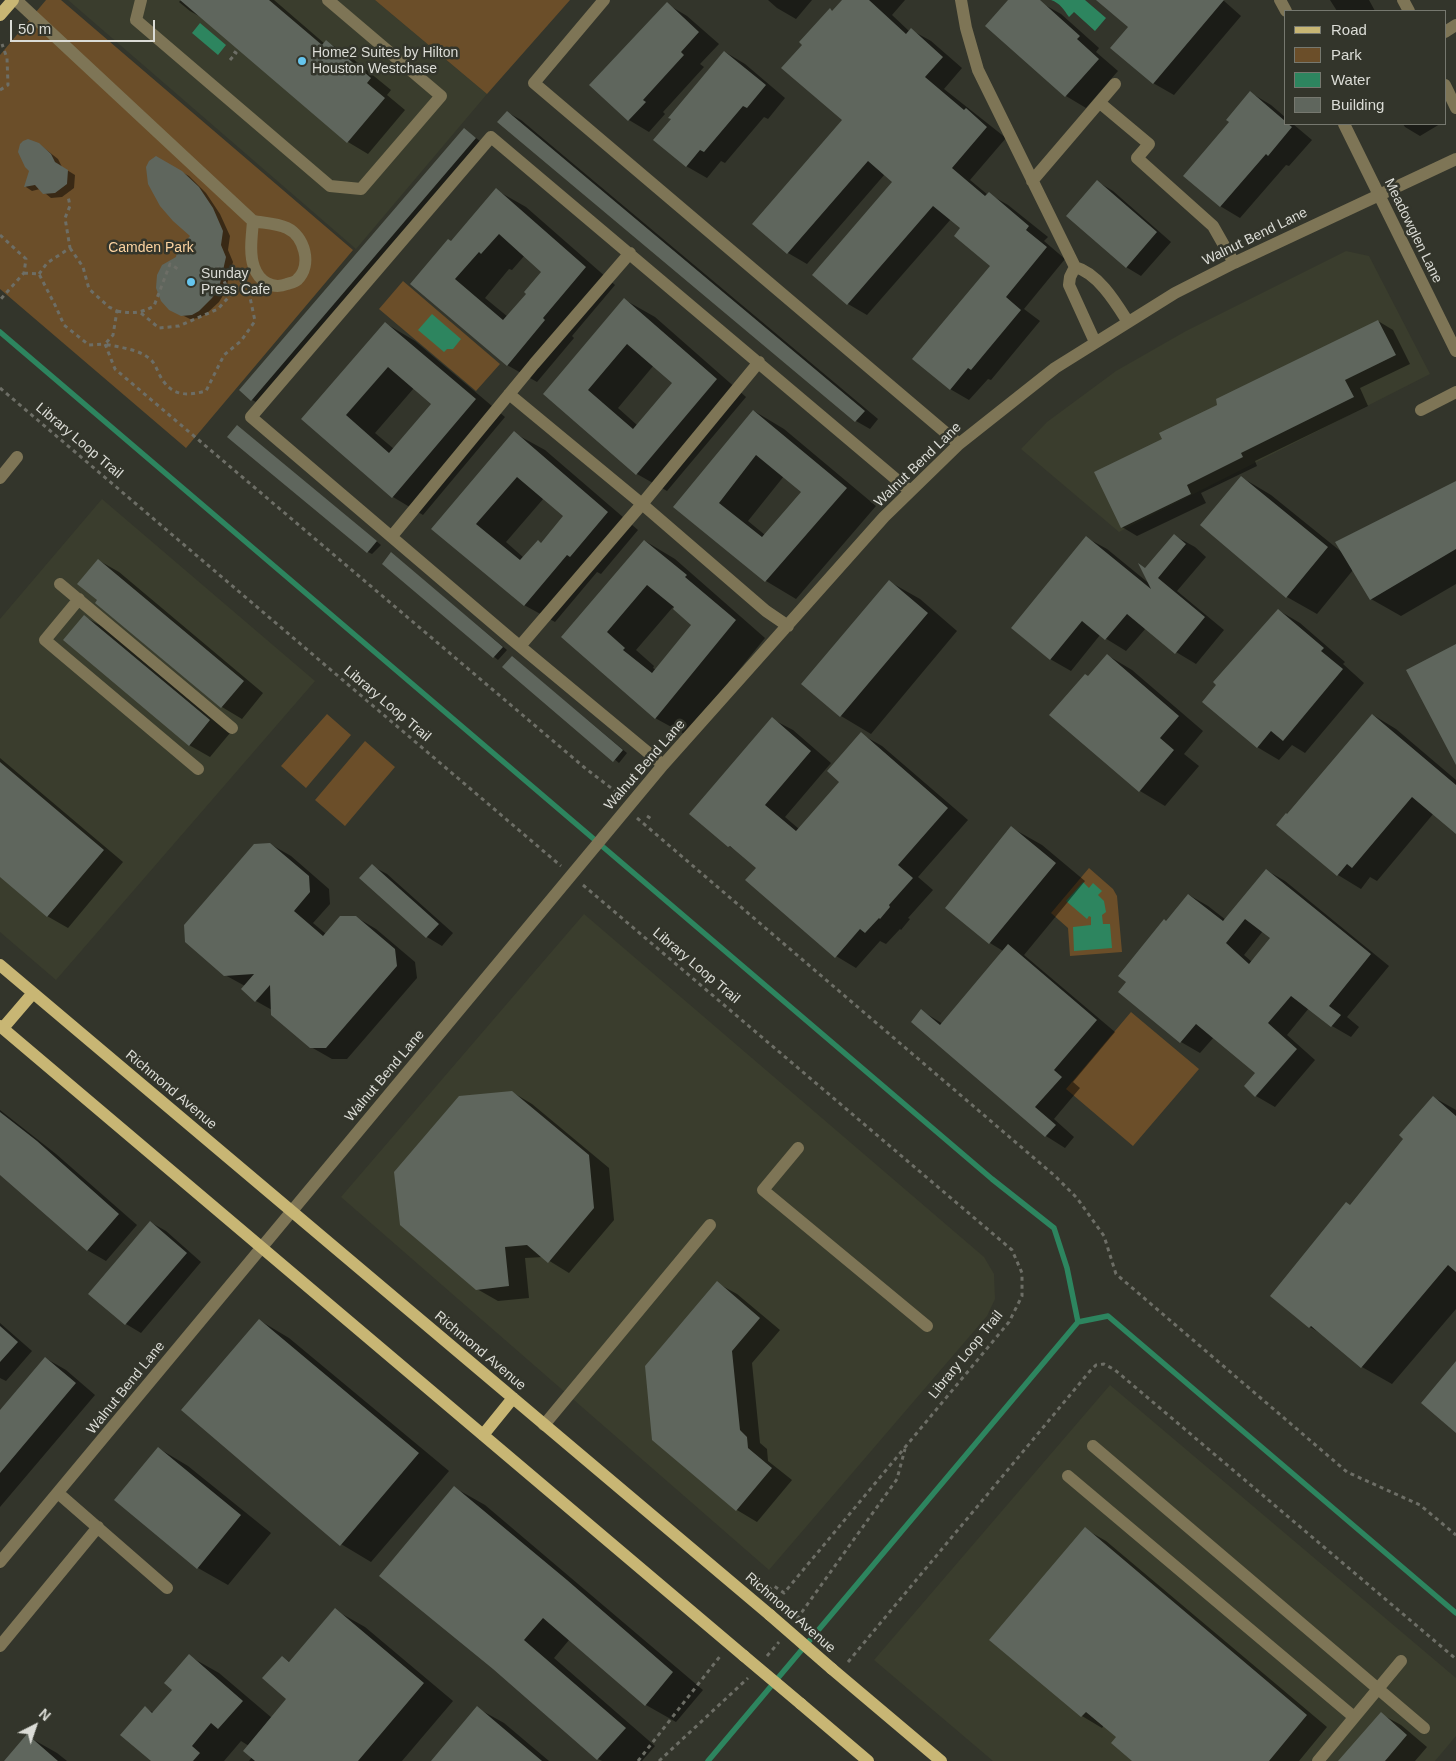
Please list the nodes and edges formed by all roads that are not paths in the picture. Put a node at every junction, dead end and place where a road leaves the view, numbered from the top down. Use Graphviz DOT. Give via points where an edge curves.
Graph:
graph roads {
  1 [pos="14,0"];
  2 [pos="141,0"];
  3 [pos="328,0"];
  4 [pos="604,0"];
  5 [pos="961,0"];
  6 [pos="0,15"];
  7 [pos="1115,84"];
  8 [pos="1446,87"];
  9 [pos="1100,102"];
  10 [pos="1455,105"];
  11 [pos="1344,125"];
  12 [pos="1456,159"];
  13 [pos="1032,181"];
  14 [pos="1378,194"];
  15 [pos="252,221"];
  16 [pos="630,252"];
  17 [pos="1234,263"];
  18 [pos="1075,267"];
  19 [pos="1128,322"];
  20 [pos="1095,342"];
  21 [pos="1456,351"];
  22 [pos="759,362"];
  23 [pos="1456,392"];
  24 [pos="509,394"];
  25 [pos="1421,410"];
  26 [pos="959,444"];
  27 [pos="17,457"];
  28 [pos="0,478"];
  29 [pos="910,491"];
  30 [pos="642,504"];
  31 [pos="392,536"];
  32 [pos="60,584"];
  33 [pos="79,599"];
  34 [pos="788,626"];
  35 [pos="520,646"];
  36 [pos="232,728"];
  37 [pos="663,766"];
  38 [pos="198,769"];
  39 [pos="0,965"];
  40 [pos="33,993"];
  41 [pos="1,1027"];
  42 [pos="798,1148"];
  43 [pos="291,1211"];
  44 [pos="710,1225"];
  45 [pos="261,1247"];
  46 [pos="927,1326"];
  47 [pos="513,1398"];
  48 [pos="544,1424"];
  49 [pos="483,1435"];
  50 [pos="1093,1446"];
  51 [pos="1068,1476"];
  52 [pos="58,1493"];
  53 [pos="98,1527"];
  54 [pos="0,1562"];
  55 [pos="166,1588"];
  56 [pos="0,1646"];
  57 [pos="1401,1662"];
  58 [pos="1378,1689"];
  59 [pos="1354,1717"];
  60 [pos="1424,1728"];
  61 [pos="868,1761"];
  62 [pos="941,1761"];
  63 [pos="1318,1761"];
  1 -- 6 [label="main road"];
  1 -- 15 [label="street"];
  2 -- 3 [label="street" via="136,20 330,186 361,189 441,96"];
  4 -- 26 [label="street" via="534,83"];
  5 -- 13 [label="street" via="978,70"];
  7 -- 9 [label="street"];
  8 -- 10 [label="street"];
  9 -- 13 [label="street"];
  9 -- 17 [label="street" via="1148,144 1137,158 1209,221"];
  11 -- 14 [label="street, Meadowglen Lane"];
  12 -- 14 [label="street, Walnut Bend Lane"];
  13 -- 18 [label="street"];
  14 -- 17 [label="street, Walnut Bend Lane"];
  14 -- 21 [label="street, Meadowglen Lane"];
  15 -- 15 [label="street" via="287,228 304,246 304,270 297,280 273,287 258,276 253,266"];
  16 -- 22 [label="street"];
  16 -- 24 [label="street"];
  16 -- 31 [label="street" via="492,137 251,417"];
  17 -- 19 [label="street, Walnut Bend Lane"];
  18 -- 19 [label="street" via="1084,269 1101,285"];
  18 -- 20 [label="street" via="1069,285"];
  19 -- 20 [label="street, Walnut Bend Lane"];
  20 -- 26 [label="street, Walnut Bend Lane" via="1055,368"];
  22 -- 29 [label="street"];
  22 -- 30 [label="street"];
  23 -- 25 [label="street"];
  24 -- 30 [label="street"];
  24 -- 31 [label="street"];
  26 -- 29 [label="street, Walnut Bend Lane"];
  27 -- 28 [label="street"];
  29 -- 34 [label="street, Walnut Bend Lane"];
  30 -- 34 [label="street"];
  30 -- 35 [label="street"];
  31 -- 35 [label="street"];
  32 -- 33 [label="street"];
  33 -- 36 [label="street"];
  33 -- 38 [label="street" via="45,640"];
  34 -- 37 [label="street, Walnut Bend Lane"];
  35 -- 37 [label="street"];
  37 -- 43 [label="street, Walnut Bend Lane"];
  39 -- 40 [label="main road, Richmond Avenue"];
  40 -- 41 [label="main road"];
  40 -- 43 [label="main road, Richmond Avenue"];
  41 -- 45 [label="main road"];
  42 -- 46 [label="street" via="763,1190"];
  43 -- 45 [label="street, Walnut Bend Lane"];
  43 -- 47 [label="main road, Richmond Avenue"];
  44 -- 48 [label="street"];
  45 -- 49 [label="main road"];
  45 -- 52 [label="street, Walnut Bend Lane"];
  47 -- 48 [label="main road, Richmond Avenue"];
  47 -- 49 [label="main road"];
  48 -- 62 [label="main road, Richmond Avenue, bridge"];
  49 -- 61 [label="main road, bridge"];
  50 -- 58 [label="street"];
  51 -- 59 [label="street"];
  52 -- 53 [label="street"];
  52 -- 54 [label="street, Walnut Bend Lane"];
  53 -- 55 [label="street"];
  53 -- 56 [label="street"];
  57 -- 58 [label="street"];
  58 -- 59 [label="street"];
  58 -- 60 [label="street"];
  59 -- 63 [label="street"];
}
